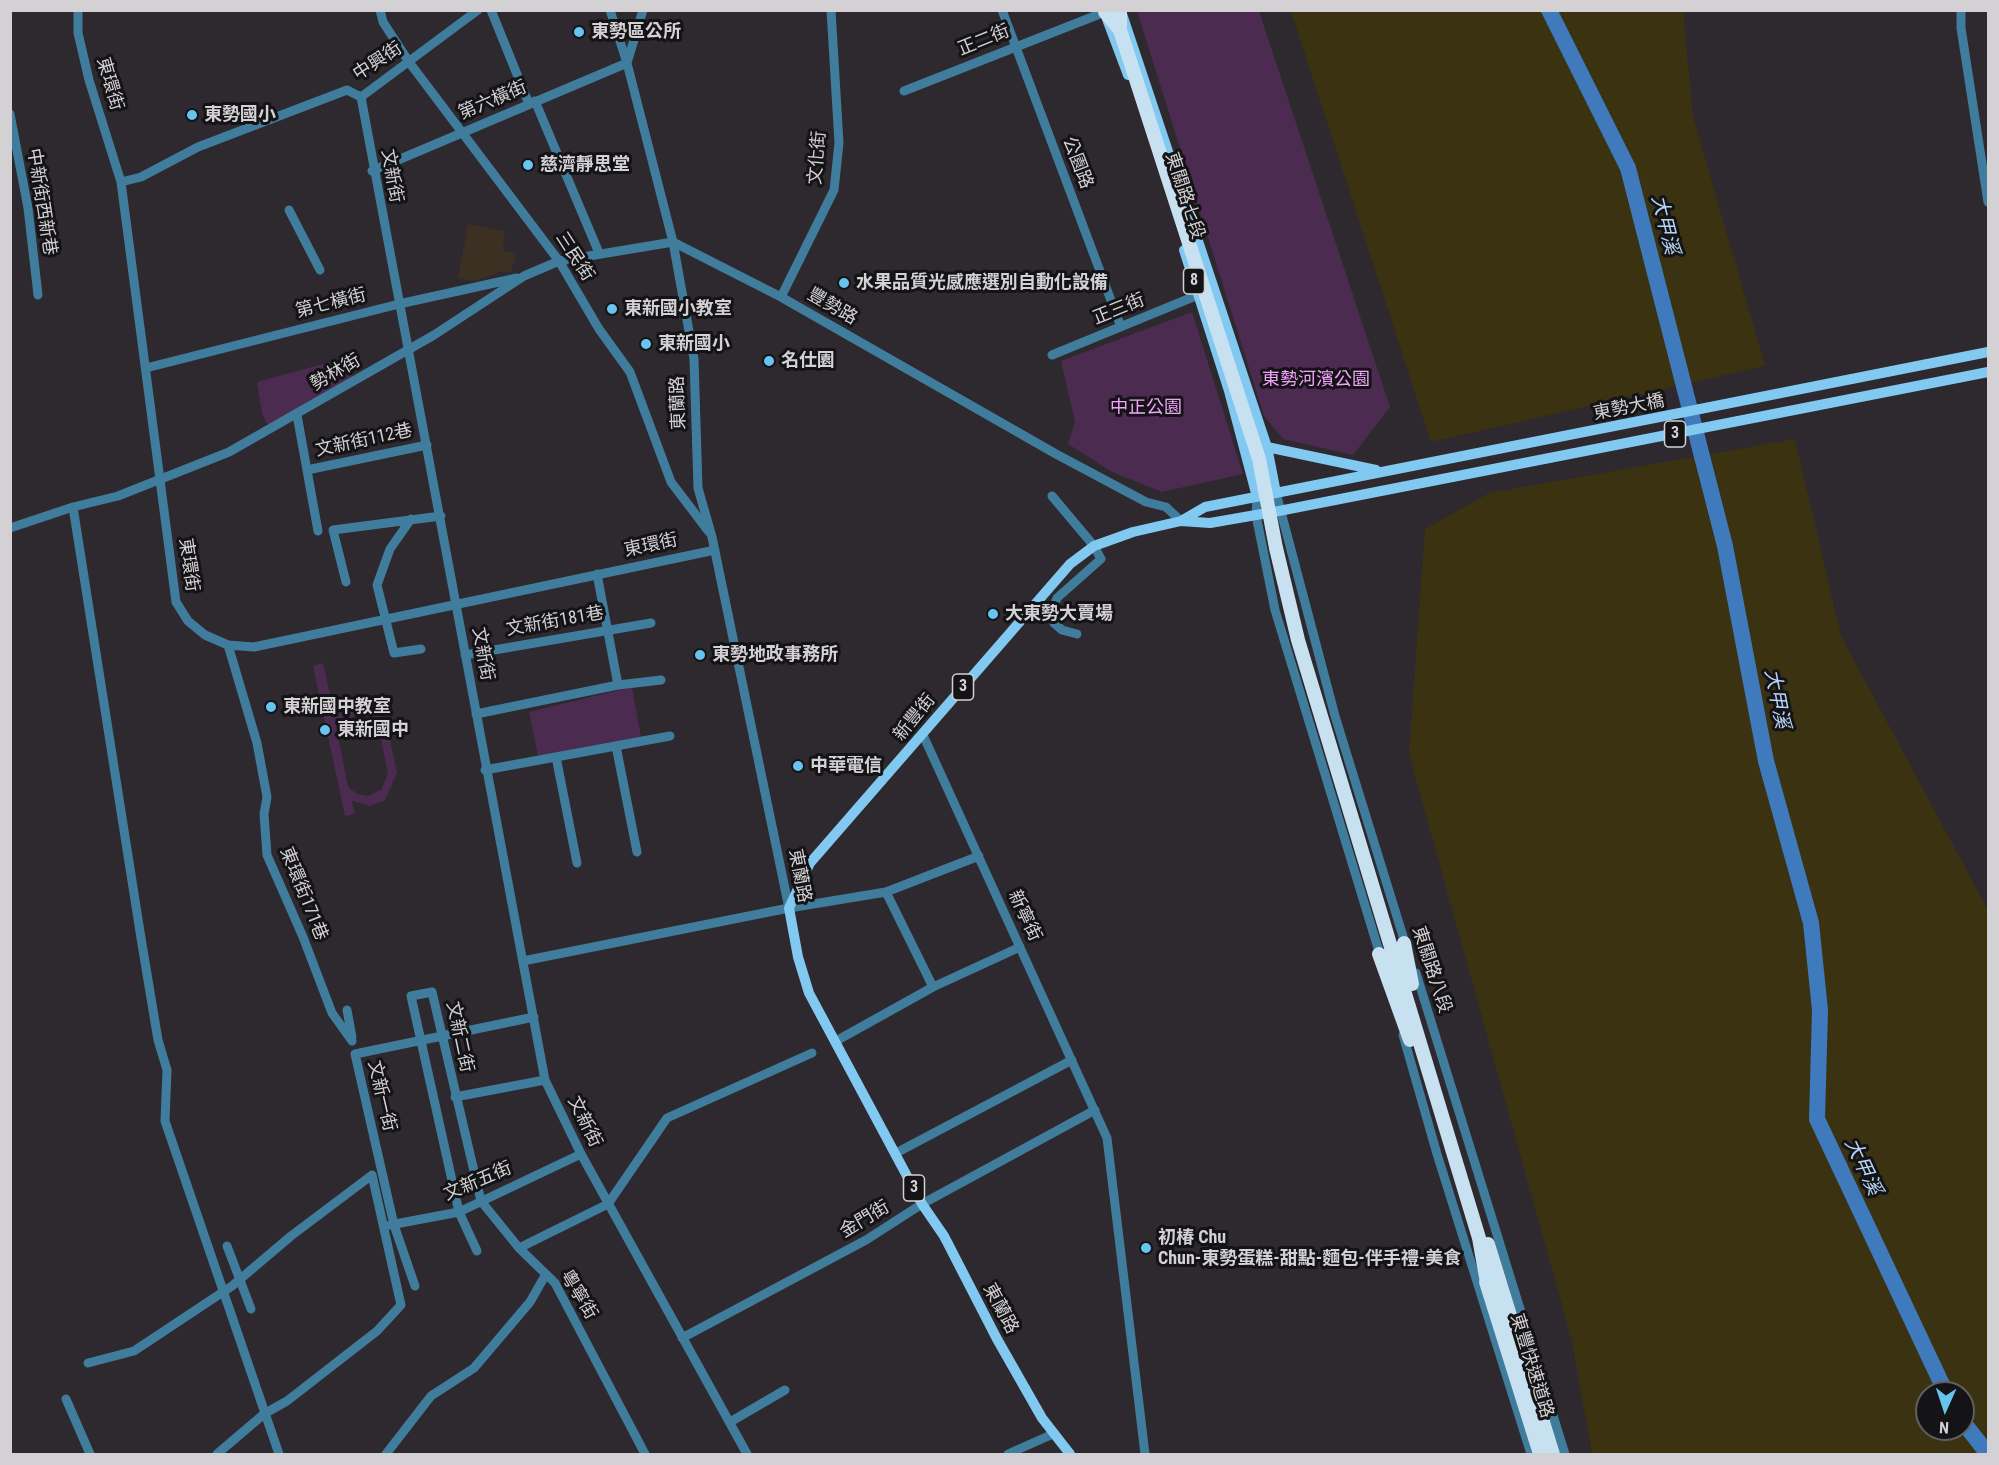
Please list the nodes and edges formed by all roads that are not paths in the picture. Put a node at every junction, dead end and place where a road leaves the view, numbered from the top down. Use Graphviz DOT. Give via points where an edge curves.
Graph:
graph roads {
  1 [pos="78,10"];
  2 [pos="380,10"];
  3 [pos="478,10"];
  4 [pos="491,10"];
  5 [pos="610,10"];
  6 [pos="643,10"];
  7 [pos="831,10"];
  8 [pos="1002,10"];
  9 [pos="1120,10"];
  10 [pos="1961,10"];
  11 [pos="1106,11"];
  12 [pos="1120,30"];
  13 [pos="1015,46"];
  14 [pos="409,63"];
  15 [pos="627,63"];
  16 [pos="904,91"];
  17 [pos="361,97"];
  18 [pos="532,102"];
  19 [pos="10,114"];
  20 [pos="462,131"];
  21 [pos="372,171"];
  22 [pos="121,182"];
  23 [pos="1989,202"];
  24 [pos="289,210"];
  25 [pos="673,242"];
  26 [pos="599,253"];
  27 [pos="559,261"];
  28 [pos="320,270"];
  29 [pos="525,276"];
  30 [pos="1202,294"];
  31 [pos="38,296"];
  32 [pos="781,297"];
  33 [pos="399,304"];
  34 [pos="1121,327"];
  35 [pos="408,350"];
  36 [pos="1989,352"];
  37 [pos="1052,355"];
  38 [pos="146,368"];
  39 [pos="1989,372"];
  40 [pos="1246,386"];
  41 [pos="1229,391"];
  42 [pos="297,415"];
  43 [pos="427,445"];
  44 [pos="1267,447"];
  45 [pos="307,470"];
  46 [pos="1382,471"];
  47 [pos="160,481"];
  48 [pos="1275,493"];
  49 [pos="1052,496"];
  50 [pos="1257,497"];
  51 [pos="73,507"];
  52 [pos="1279,512"];
  53 [pos="1256,515"];
  54 [pos="441,516"];
  55 [pos="411,519"];
  56 [pos="1181,521"];
  57 [pos="10,528"];
  58 [pos="318,531"];
  59 [pos="712,537"];
  60 [pos="1095,546"];
  61 [pos="715,550"];
  62 [pos="597,574"];
  63 [pos="346,582"];
  64 [pos="457,604"];
  65 [pos="385,619"];
  66 [pos="651,623"];
  67 [pos="607,629"];
  68 [pos="1077,634"];
  69 [pos="228,645"];
  70 [pos="421,649"];
  71 [pos="465,655"];
  72 [pos="661,680"];
  73 [pos="618,685"];
  74 [pos="476,714"];
  75 [pos="923,735"];
  76 [pos="670,736"];
  77 [pos="616,746"];
  78 [pos="556,757"];
  79 [pos="485,770"];
  80 [pos="637,852"];
  81 [pos="978,856"];
  82 [pos="577,863"];
  83 [pos="886,892"];
  84 [pos="789,908"];
  85 [pos="1404,943"];
  86 [pos="1020,947"];
  87 [pos="1379,954"];
  88 [pos="523,961"];
  89 [pos="933,987"];
  90 [pos="347,1010"];
  91 [pos="534,1017"];
  92 [pos="442,1036"];
  93 [pos="352,1041"];
  94 [pos="421,1041"];
  95 [pos="836,1041"];
  96 [pos="812,1053"];
  97 [pos="355,1054"];
  98 [pos="1072,1060"];
  99 [pos="545,1080"];
  100 [pos="455,1097"];
  101 [pos="1095,1110"];
  102 [pos="896,1153"];
  103 [pos="580,1154"];
  104 [pos="481,1201"];
  105 [pos="608,1204"];
  106 [pos="922,1204"];
  107 [pos="459,1212"];
  108 [pos="389,1226"];
  109 [pos="227,1246"];
  110 [pos="519,1248"];
  111 [pos="477,1251"];
  112 [pos="546,1274"];
  113 [pos="238,1281"];
  114 [pos="415,1286"];
  115 [pos="1495,1289"];
  116 [pos="222,1293"];
  117 [pos="251,1309"];
  118 [pos="682,1338"];
  119 [pos="88,1363"];
  120 [pos="785,1390"];
  121 [pos="66,1399"];
  122 [pos="264,1414"];
  123 [pos="730,1422"];
  124 [pos="1053,1434"];
  125 [pos="90,1455"];
  126 [pos="217,1455"];
  127 [pos="279,1455"];
  128 [pos="386,1455"];
  129 [pos="645,1455"];
  130 [pos="747,1455"];
  131 [pos="1008,1455"];
  132 [pos="1070,1455"];
  133 [pos="1145,1455"];
  134 [pos="1531,1455"];
  135 [pos="1540,1455"];
  136 [pos="1553,1455"];
  137 [pos="1565,1455"];
  1 -- 22 [label="street, 東環街" via="78,33 89,80"];
  2 -- 14 [label="street, 三民街" via="383,22"];
  3 -- 14 [label="street, 中興街"];
  4 -- 18 [label="street"];
  5 -- 15 [label="street"];
  6 -- 15 [label="street"];
  7 -- 32 [label="street, 文化街" via="839,143 834,189"];
  8 -- 13 [label="street, 公園路"];
  9 -- 12 [label="highway"];
  9 -- 40 [label="main road, 東關路七段 / 8"];
  10 -- 23 [label="street"];
  11 -- 12 [label="highway"];
  11 -- 13 [label="street, 正二街"];
  11 -- 30 [label="main road, 東關路七段 / 8"];
  12 -- 30 [label="highway"];
  13 -- 16 [label="street, 正二街"];
  13 -- 34 [label="street, 公園路"];
  14 -- 17 [label="street, 中興街"];
  14 -- 20 [label="street, 三民街"];
  15 -- 18 [label="street, 第六橫街"];
  15 -- 25 [label="street"];
  17 -- 21 [label="street, 文新街"];
  17 -- 22 [label="street, 中興街" via="347,90 198,147 141,177"];
  18 -- 20 [label="street, 第六橫街"];
  18 -- 26 [label="street"];
  19 -- 31 [label="street, 中新街西新巷" via="28,208"];
  20 -- 21 [label="street, 第六橫街"];
  20 -- 27 [label="street, 三民街"];
  21 -- 33 [label="street, 文新街"];
  22 -- 38 [label="street, 東環街"];
  24 -- 28 [label="street"];
  25 -- 26 [label="street, 勢林街"];
  25 -- 32 [label="street, 豐勢路"];
  25 -- 59 [label="street, 東蘭路" via="694,359 698,488"];
  26 -- 27 [label="street, 勢林街"];
  27 -- 29 [label="street, 勢林街"];
  27 -- 59 [label="street, 三民街" via="630,372 671,482"];
  29 -- 33 [label="street, 第七橫街"];
  29 -- 35 [label="street, 勢林街"];
  30 -- 34 [label="street, 正三街"];
  30 -- 41 [label="main road, 東關路七段 / 8"];
  30 -- 115 [label="highway" via="1259,459 1298,640"];
  32 -- 56 [label="street, 豐勢路" via="1056,454 1146,502 1166,507"];
  33 -- 35 [label="street, 文新街"];
  33 -- 38 [label="street, 第七橫街"];
  34 -- 37 [label="street, 正三街"];
  35 -- 42 [label="street, 勢林街"];
  35 -- 43 [label="street, 文新街"];
  36 -- 46 [label="main road, 東勢大橋 / 3"];
  38 -- 47 [label="street, 東環街"];
  39 -- 52 [label="main road, 東勢大橋 / 3"];
  40 -- 41 [label="main road"];
  40 -- 44 [label="main road, 東關路七段 / 8"];
  41 -- 50 [label="main road, 東關路七段 / 8"];
  42 -- 45 [label="street"];
  42 -- 47 [label="street, 勢林街" via="229,452"];
  43 -- 45 [label="street, 文新街112巷"];
  43 -- 54 [label="street, 文新街"];
  44 -- 46 [label="main road"];
  44 -- 48 [label="main road, 東關路七段 / 8"];
  45 -- 58 [label="street"];
  46 -- 48 [label="main road, 東勢大橋 / 3"];
  47 -- 51 [label="street, 勢林街"];
  47 -- 69 [label="street, 東環街" via="176,602 188,621 205,635"];
  48 -- 50 [label="main road, 3"];
  48 -- 52 [label="street, 東關路八段"];
  49 -- 60 [label="street"];
  50 -- 53 [label="street"];
  50 -- 56 [label="main road, 3" via="1205,507"];
  51 -- 57 [label="street, 勢林街"];
  51 -- 116 [label="street" via="158,1040 167,1070 165,1121"];
  52 -- 53 [label="main road, 3"];
  52 -- 85 [label="street, 東關路八段" via="1335,716"];
  53 -- 56 [label="main road, 3" via="1210,523"];
  53 -- 87 [label="street" via="1275,610"];
  54 -- 55 [label="street"];
  54 -- 64 [label="street, 文新街"];
  55 -- 63 [label="street" via="333,530"];
  55 -- 65 [label="street" via="390,549 377,585"];
  56 -- 60 [label="main road, 新豐街 / 3"];
  59 -- 61 [label="street, 東蘭路"];
  60 -- 68 [label="street" via="1101,559 1058,598 1052,612 1054,623"];
  60 -- 75 [label="main road, 新豐街 / 3" via="1070,564"];
  61 -- 62 [label="street, 東環街"];
  61 -- 84 [label="street, 東蘭路"];
  62 -- 64 [label="street, 東環街"];
  62 -- 67 [label="street"];
  64 -- 65 [label="street, 東環街"];
  64 -- 71 [label="street, 文新街"];
  65 -- 69 [label="street, 東環街" via="254,647"];
  65 -- 70 [label="street" via="394,652"];
  66 -- 67 [label="street, 文新街181巷"];
  67 -- 71 [label="street, 文新街181巷"];
  67 -- 73 [label="street"];
  69 -- 93 [label="street, 東環街171巷" via="257,743 265,786 267,855 332,1013"];
  71 -- 74 [label="street, 文新街"];
  72 -- 73 [label="street"];
  73 -- 74 [label="street"];
  74 -- 79 [label="street, 文新街"];
  75 -- 81 [label="street, 新寧街"];
  75 -- 84 [label="main road, 新豐街 / 3" via="810,863"];
  76 -- 77 [label="street"];
  77 -- 78 [label="street"];
  77 -- 80 [label="street"];
  78 -- 79 [label="street"];
  78 -- 82 [label="street"];
  79 -- 88 [label="street, 文新街"];
  81 -- 83 [label="street"];
  81 -- 86 [label="street, 新寧街"];
  83 -- 84 [label="street"];
  83 -- 89 [label="street"];
  84 -- 88 [label="street"];
  84 -- 95 [label="main road, 東蘭路 / 3" via="809,993"];
  85 -- 115 [label="highway"];
  85 -- 137 [label="street, 東關路八段"];
  86 -- 89 [label="street"];
  86 -- 98 [label="street, 新寧街"];
  87 -- 115 [label="highway"];
  87 -- 134 [label="street"];
  88 -- 91 [label="street, 文新街"];
  89 -- 95 [label="street"];
  90 -- 93 [label="street"];
  91 -- 92 [label="street, 文新一街"];
  91 -- 99 [label="street, 文新街"];
  92 -- 94 [label="street, 文新一街"];
  92 -- 94 [label="street, 文新二街" via="432,992 411,996"];
  92 -- 100 [label="street, 文新二街"];
  93 -- 97 [label="street"];
  94 -- 97 [label="street, 文新一街"];
  94 -- 107 [label="street, 文新二街"];
  95 -- 102 [label="main road, 東蘭路 / 3"];
  96 -- 105 [label="street" via="667,1118"];
  97 -- 108 [label="street, 文新一街"];
  98 -- 101 [label="street, 新寧街"];
  98 -- 102 [label="street"];
  99 -- 100 [label="street"];
  99 -- 103 [label="street, 文新街"];
  100 -- 104 [label="street, 文新二街"];
  101 -- 106 [label="street, 金門街"];
  101 -- 133 [label="street" via="1112,1159"];
  102 -- 106 [label="main road, 東蘭路 / 3"];
  103 -- 104 [label="street, 文新五街"];
  103 -- 105 [label="street, 文新街"];
  104 -- 107 [label="street, 文新五街"];
  104 -- 110 [label="street, 文新二街"];
  105 -- 110 [label="street"];
  105 -- 118 [label="street"];
  106 -- 118 [label="street, 金門街" via="866,1240"];
  106 -- 124 [label="main road, 東蘭路 / 3" via="944,1236 996,1339"];
  107 -- 108 [label="street, 文新五街"];
  107 -- 111 [label="street, 文新二街"];
  108 -- 113 [label="street" via="372,1175"];
  108 -- 114 [label="street, 文新一街"];
  108 -- 122 [label="street" via="401,1305 377,1331 287,1401"];
  109 -- 113 [label="street"];
  110 -- 112 [label="street, 粵寧街"];
  112 -- 128 [label="street" via="530,1302 474,1368 431,1396"];
  112 -- 129 [label="street, 粵寧街" via="555,1283"];
  113 -- 116 [label="street"];
  113 -- 117 [label="street"];
  115 -- 135 [label="highway, 東豐快速道路"];
  115 -- 136 [label="highway, 東豐快速道路"];
  116 -- 119 [label="street" via="134,1351"];
  116 -- 122 [label="street"];
  118 -- 123 [label="street"];
  120 -- 123 [label="street"];
  121 -- 125 [label="street"];
  122 -- 126 [label="street"];
  122 -- 127 [label="street"];
  123 -- 130 [label="street"];
  124 -- 131 [label="street"];
  124 -- 132 [label="main road, 東蘭路 / 3"];
}
